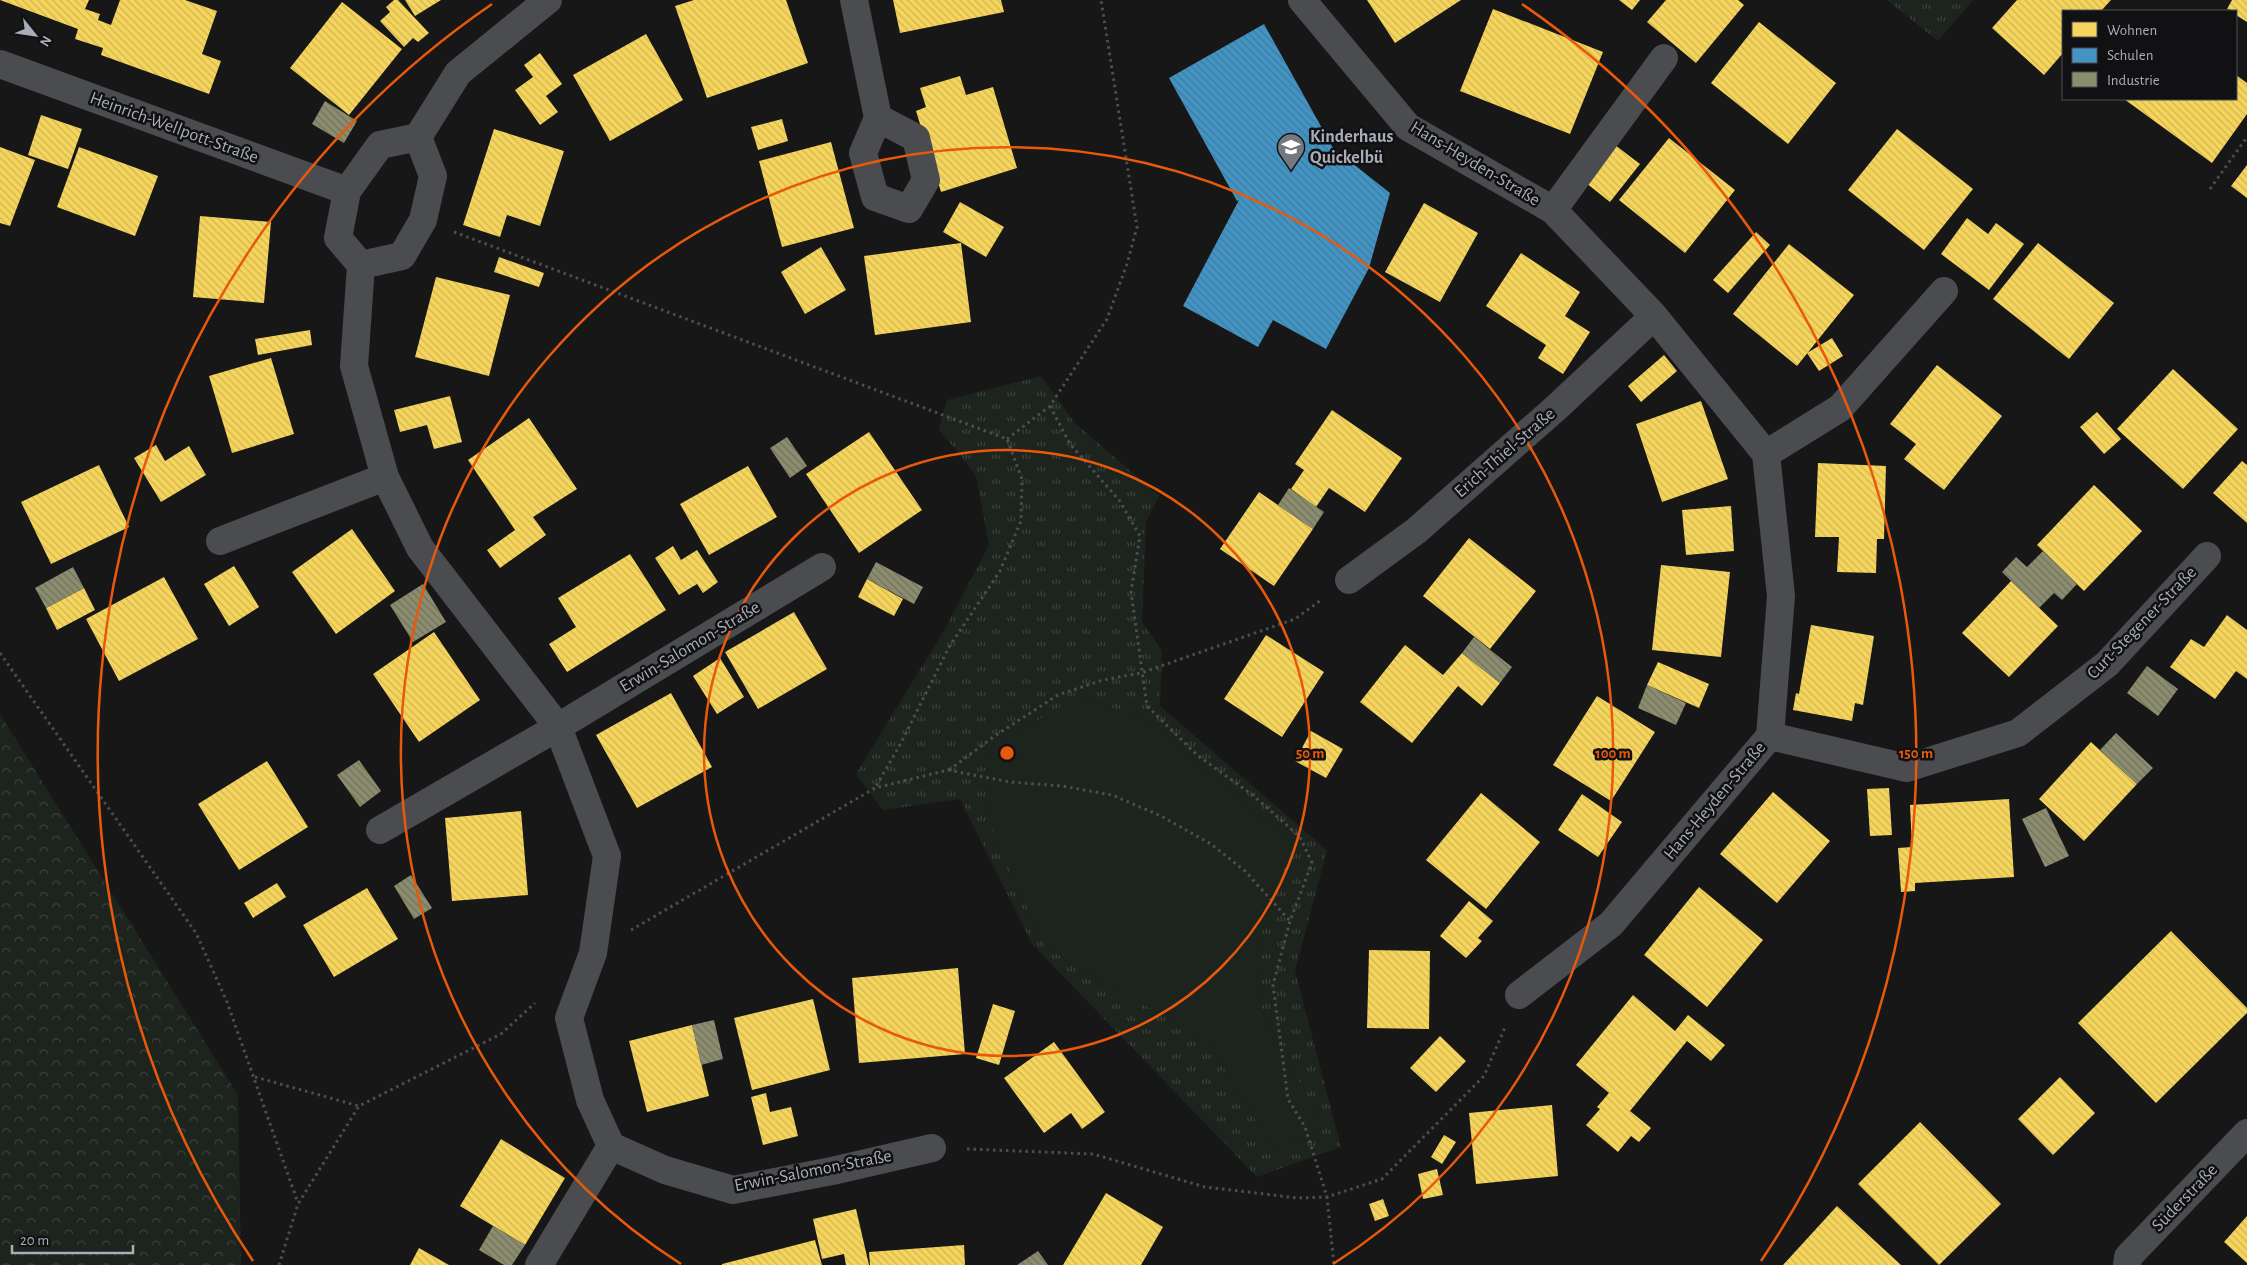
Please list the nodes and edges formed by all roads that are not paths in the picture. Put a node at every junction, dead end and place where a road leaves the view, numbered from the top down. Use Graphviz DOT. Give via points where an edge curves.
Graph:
graph roads {
  1 [pos="548,0"];
  2 [pos="854,0"];
  3 [pos="1302,0"];
  4 [pos="1664,58"];
  5 [pos="0,64"];
  6 [pos="878,118"];
  7 [pos="418,137"];
  8 [pos="347,191"];
  9 [pos="1553,210"];
  10 [pos="361,265"];
  11 [pos="1944,291"];
  12 [pos="1654,316"];
  13 [pos="1766,454"];
  14 [pos="386,477"];
  15 [pos="220,541"];
  16 [pos="2206,556"];
  17 [pos="822,567"];
  18 [pos="1349,580"];
  19 [pos="558,727"];
  20 [pos="1770,736"];
  21 [pos="380,830"];
  22 [pos="1519,995"];
  23 [pos="2247,1133"];
  24 [pos="610,1146"];
  25 [pos="932,1148"];
  26 [pos="539,1265"];
  27 [pos="2127,1265"];
  1 -- 7 [label="street" via="458,73"];
  2 -- 6 [label="street"];
  3 -- 9 [label="street, Hans-Heyden-Straße" via="1408,127"];
  4 -- 9 [label="street, Hans-Heyden-Straße"];
  5 -- 8 [label="street, Heinrich-Wellpott-Straße"];
  7 -- 8 [label="street" via="380,146"];
  7 -- 10 [label="street" via="433,176 423,220 402,256"];
  8 -- 10 [label="street" via="338,238"];
  9 -- 12 [label="street, Hans-Heyden-Straße"];
  10 -- 14 [label="street" via="354,366"];
  11 -- 13 [label="street" via="1840,408"];
  12 -- 13 [label="street, Hans-Heyden-Straße"];
  12 -- 18 [label="street, Erich-Thiel-Straße" via="1558,407 1416,531"];
  13 -- 20 [label="street, Hans-Heyden-Straße" via="1781,596"];
  14 -- 15 [label="street"];
  14 -- 19 [label="street" via="420,548"];
  16 -- 20 [label="street, Curt-Stegener-Straße" via="2107,664 2018,733 1907,768"];
  17 -- 19 [label="street, Erwin-Salomon-Straße"];
  19 -- 21 [label="street, Erwin-Salomon-Straße"];
  19 -- 24 [label="street" via="607,856 593,953 568,1018 590,1100"];
  20 -- 22 [label="street, Hans-Heyden-Straße" via="1611,924"];
  23 -- 27 [label="street, Süderstraße" via="2128,1257"];
  24 -- 25 [label="street, Erwin-Salomon-Straße" via="665,1170 733,1190"];
  24 -- 26 [label="street"];
}
